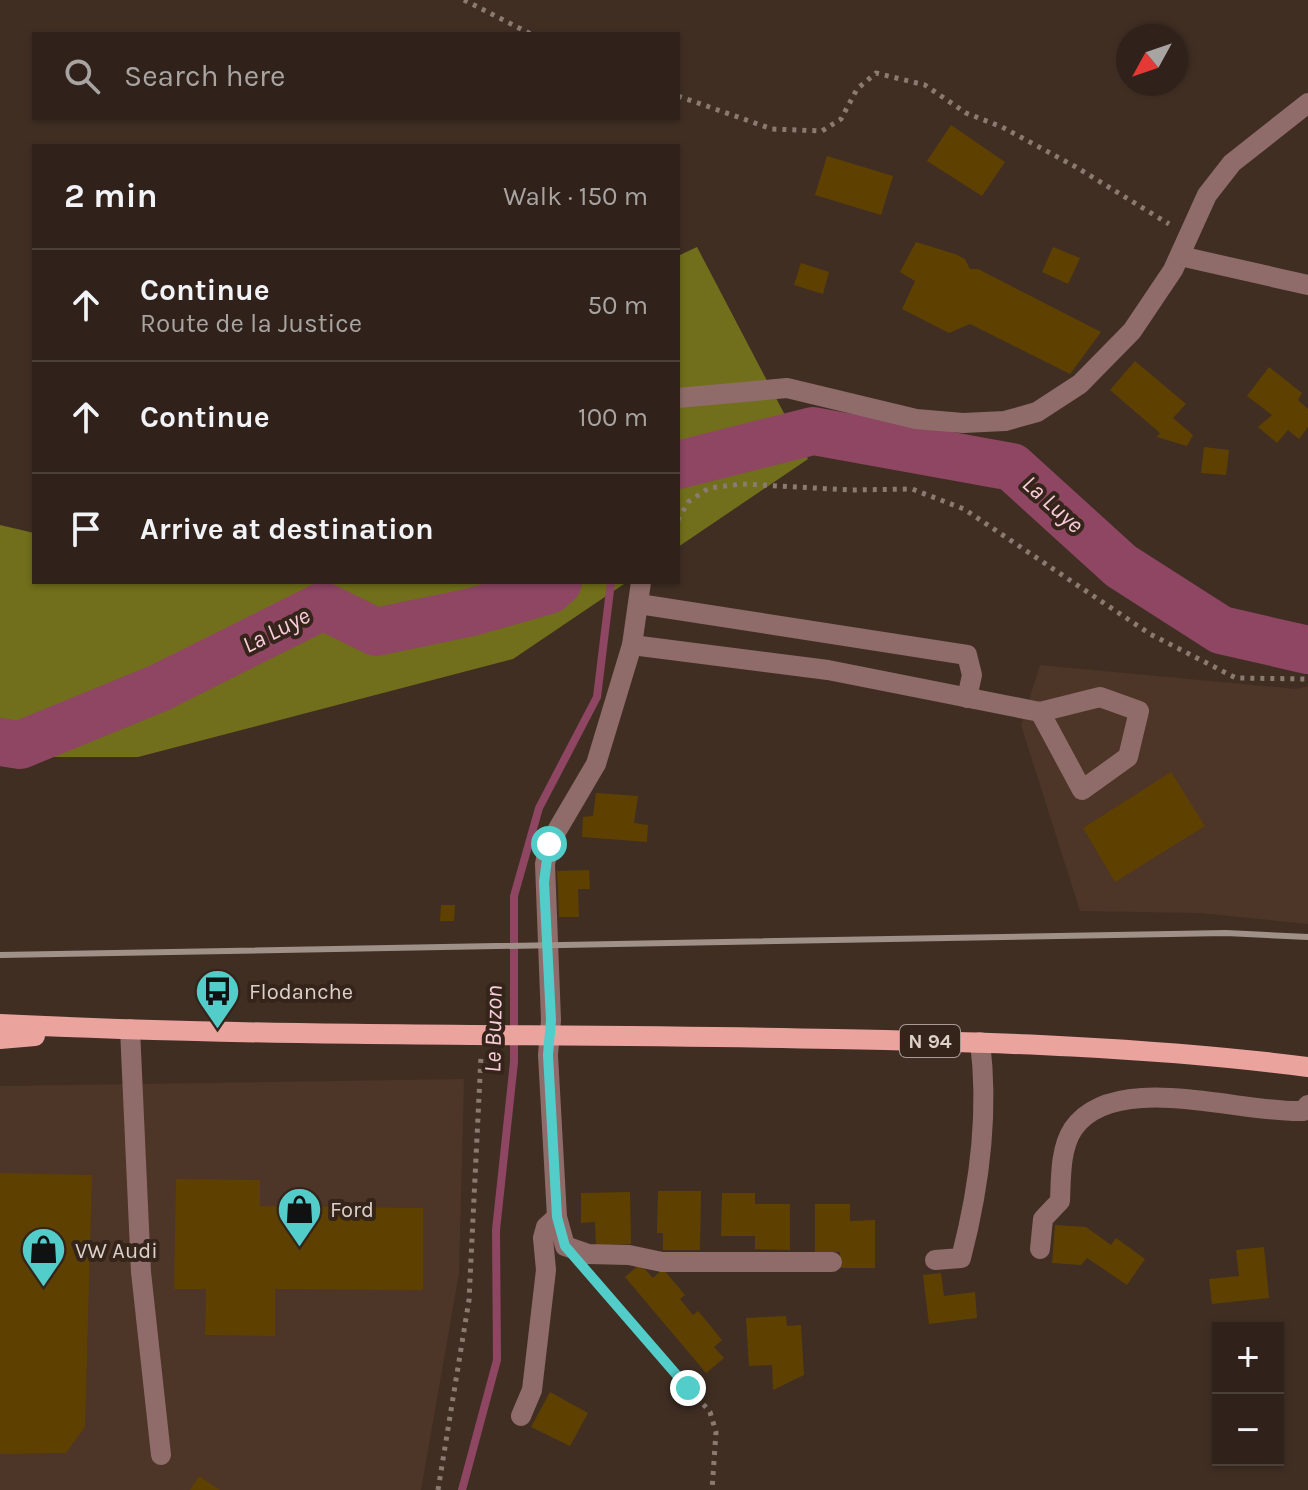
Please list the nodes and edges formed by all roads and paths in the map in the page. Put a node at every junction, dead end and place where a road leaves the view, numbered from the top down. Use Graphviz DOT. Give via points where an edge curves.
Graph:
graph roads {
  1 [pos="464,0"];
  2 [pos="527,32"];
  3 [pos="680,97"];
  4 [pos="1308,103"];
  5 [pos="1188,232"];
  6 [pos="1180,256"];
  7 [pos="1308,285"];
  8 [pos="680,398"];
  9 [pos="680,516"];
  10 [pos="641,584"];
  11 [pos="639,604"];
  12 [pos="632,645"];
  13 [pos="1308,679"];
  14 [pos="967,698"];
  15 [pos="1040,712"];
  16 [pos="0,1024"];
  17 [pos="98,1029"];
  18 [pos="130,1029"];
  19 [pos="540,1034"];
  20 [pos="492,1035"];
  21 [pos="0,1039"];
  22 [pos="980,1042"];
  23 [pos="1308,1067"];
  24 [pos="1308,1105"];
  25 [pos="557,1217"];
  26 [pos="565,1246"];
  27 [pos="1040,1249"];
  28 [pos="935,1260"];
  29 [pos="832,1262"];
  30 [pos="521,1416"];
  31 [pos="161,1455"];
  32 [pos="438,1490"];
  33 [pos="712,1490"];
  1 -- 2 [label="path"];
  3 -- 5 [label="path" via="772,129 822,131 841,119 857,89 876,73 901,77 925,85 966,113 1002,127"];
  4 -- 5 [label="street" via="1232,163"];
  5 -- 6 [label="street"];
  6 -- 7 [label="street"];
  6 -- 8 [label="street" via="1132,331 1080,384 1037,412 1005,421 916,419 787,388"];
  9 -- 13 [label="path" via="688,502 709,488 742,484 912,489 964,509 1150,634 1236,678"];
  10 -- 11 [label="street"];
  11 -- 12 [label="street"];
  11 -- 14 [label="street" via="967,655 972,675"];
  12 -- 14 [label="street" via="828,670"];
  12 -- 19 [label="street" via="596,764 547,854"];
  14 -- 15 [label="street"];
  15 -- 15 [label="street" via="1082,790 1128,757 1139,711 1100,697"];
  16 -- 17 [label="main road, N 94"];
  17 -- 18 [label="main road, N 94"];
  17 -- 21 [label="main road, N 94"];
  18 -- 20 [label="main road, N 94"];
  18 -- 31 [label="street" via="141,1272"];
  19 -- 20 [label="main road, N 94"];
  19 -- 22 [label="main road, N 94"];
  19 -- 25 [label="street" via="548,1055"];
  20 -- 32 [label="path" via="469,1300"];
  22 -- 23 [label="main road, N 94" via="1192,1053"];
  22 -- 28 [label="street" via="984,1113 969,1228 961,1258"];
  24 -- 27 [label="street" via="1303,1111 1279,1112 1194,1100 1119,1100 1092,1109 1072,1131 1062,1160 1060,1201 1043,1219"];
  25 -- 26 [label="street"];
  25 -- 30 [label="street" via="543,1238 546,1270 532,1390"];
  26 -- 29 [label="street" via="588,1254 662,1262"];
  26 -- 33 [label="path" via="710,1412 716,1432"];
}
